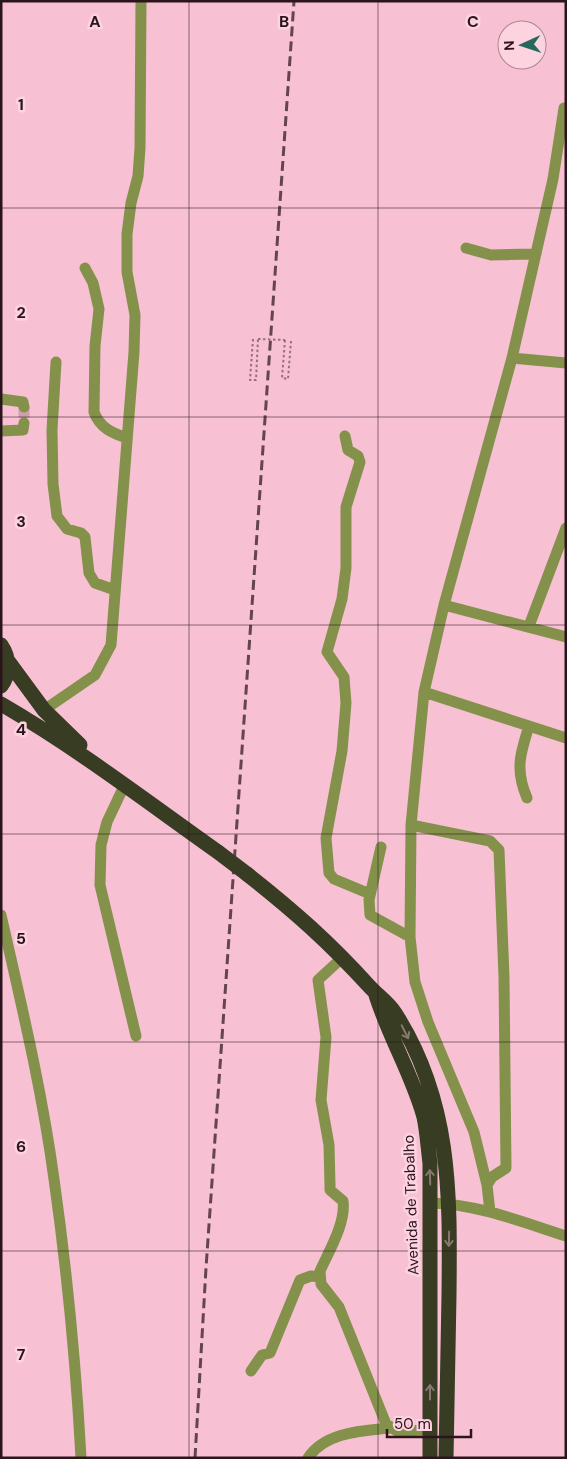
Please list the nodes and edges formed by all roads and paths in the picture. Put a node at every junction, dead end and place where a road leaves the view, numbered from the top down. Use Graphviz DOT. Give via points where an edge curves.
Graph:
graph roads {
  1 [pos="141,1"];
  2 [pos="564,108"];
  3 [pos="466,248"];
  4 [pos="536,254"];
  5 [pos="85,268"];
  6 [pos="253,339"];
  7 [pos="291,341"];
  8 [pos="512,358"];
  9 [pos="56,362"];
  10 [pos="566,363"];
  11 [pos="1,399"];
  12 [pos="24,407"];
  13 [pos="24,422"];
  14 [pos="1,431"];
  15 [pos="345,436"];
  16 [pos="128,438"];
  17 [pos="566,528"];
  18 [pos="115,590"];
  19 [pos="444,606"];
  20 [pos="529,626"];
  21 [pos="566,637"];
  22 [pos="1,645"];
  23 [pos="8,661"];
  24 [pos="1,686"];
  25 [pos="424,692"];
  26 [pos="1,704"];
  27 [pos="44,710"];
  28 [pos="529,726"];
  29 [pos="566,738"];
  30 [pos="106,770"];
  31 [pos="125,784"];
  32 [pos="527,798"];
  33 [pos="411,825"];
  34 [pos="381,847"];
  35 [pos="370,894"];
  36 [pos="1,916"];
  37 [pos="410,937"];
  38 [pos="343,957"];
  39 [pos="376,993"];
  40 [pos="136,1036"];
  41 [pos="488,1185"];
  42 [pos="431,1203"];
  43 [pos="450,1203"];
  44 [pos="490,1212"];
  45 [pos="566,1236"];
  46 [pos="320,1277"];
  47 [pos="431,1334"];
  48 [pos="448,1334"];
  49 [pos="251,1371"];
  50 [pos="390,1428"];
  51 [pos="430,1430"];
  52 [pos="81,1458"];
  53 [pos="308,1458"];
  54 [pos="430,1458"];
  55 [pos="446,1458"];
  1 -- 16 [label="street" via="140,148 127,234 127,272 135,315"];
  2 -- 4 [label="street" via="553,179"];
  3 -- 4 [label="street" via="491,254"];
  4 -- 8 [label="street"];
  5 -- 16 [label="street" via="93,283 99,309 94,412 97,420 110,432"];
  6 -- 7 [label="path, bridge" via="250,380 256,380 258,339 285,340 282,378 288,380"];
  8 -- 10 [label="street"];
  8 -- 19 [label="street"];
  9 -- 18 [label="street" via="53,484 57,516 67,529 85,537 89,573 95,583"];
  11 -- 12 [label="street" via="23,402"];
  13 -- 14 [label="street" via="24,430"];
  15 -- 35 [label="street" via="348,450 358,456 360,462 346,507 346,568 342,599 327,652 344,677 346,703 342,751 328,820 327,860 329,873 334,879"];
  16 -- 18 [label="street"];
  17 -- 20 [label="street"];
  18 -- 27 [label="street" via="111,645 95,675"];
  19 -- 20 [label="street"];
  19 -- 25 [label="street"];
  20 -- 21 [label="street"];
  22 -- 23 [label="highway"];
  23 -- 24 [label="highway" via="8,673"];
  23 -- 27 [label="highway"];
  25 -- 28 [label="street"];
  25 -- 33 [label="street"];
  26 -- 30 [label="highway"];
  27 -- 30 [label="highway"];
  28 -- 29 [label="street"];
  28 -- 32 [label="street" via="519,761 520,781"];
  30 -- 31 [label="highway"];
  31 -- 38 [label="highway, bridge" via="300,915"];
  31 -- 40 [label="street" via="107,822 100,885"];
  33 -- 37 [label="street"];
  33 -- 41 [label="street" via="490,841 499,850 506,1168"];
  34 -- 35 [label="street"];
  35 -- 37 [label="street" via="370,916"];
  36 -- 52 [label="street" via="25,1021 54,1178 77,1382"];
  37 -- 41 [label="street" via="419,997 474,1132"];
  38 -- 39 [label="highway"];
  38 -- 46 [label="street" via="318,980 326,1037 321,1100 329,1145 330,1190 343,1201 344,1207"];
  42 -- 39 [label="highway, Avenida de Trabalho, one-way" via="424,1118"];
  39 -- 43 [label="highway, one-way" via="395,1012 418,1057 433,1098 443,1133"];
  41 -- 44 [label="street"];
  42 -- 43 [label="street"];
  42 -- 47 [label="highway, Avenida de Trabalho"];
  43 -- 44 [label="street"];
  43 -- 48 [label="highway, one-way"];
  44 -- 45 [label="street"];
  46 -- 49 [label="street" via="300,1280 270,1353 262,1355"];
  46 -- 50 [label="street" via="321,1284 338,1307"];
  47 -- 48 [label="highway"];
  51 -- 47 [label="highway, Avenida de Trabalho, one-way"];
  48 -- 55 [label="highway"];
  50 -- 51 [label="street" via="397,1431"];
  50 -- 53 [label="street" via="333,1438 320,1445"];
  51 -- 54 [label="highway, Avenida de Trabalho"];
}
